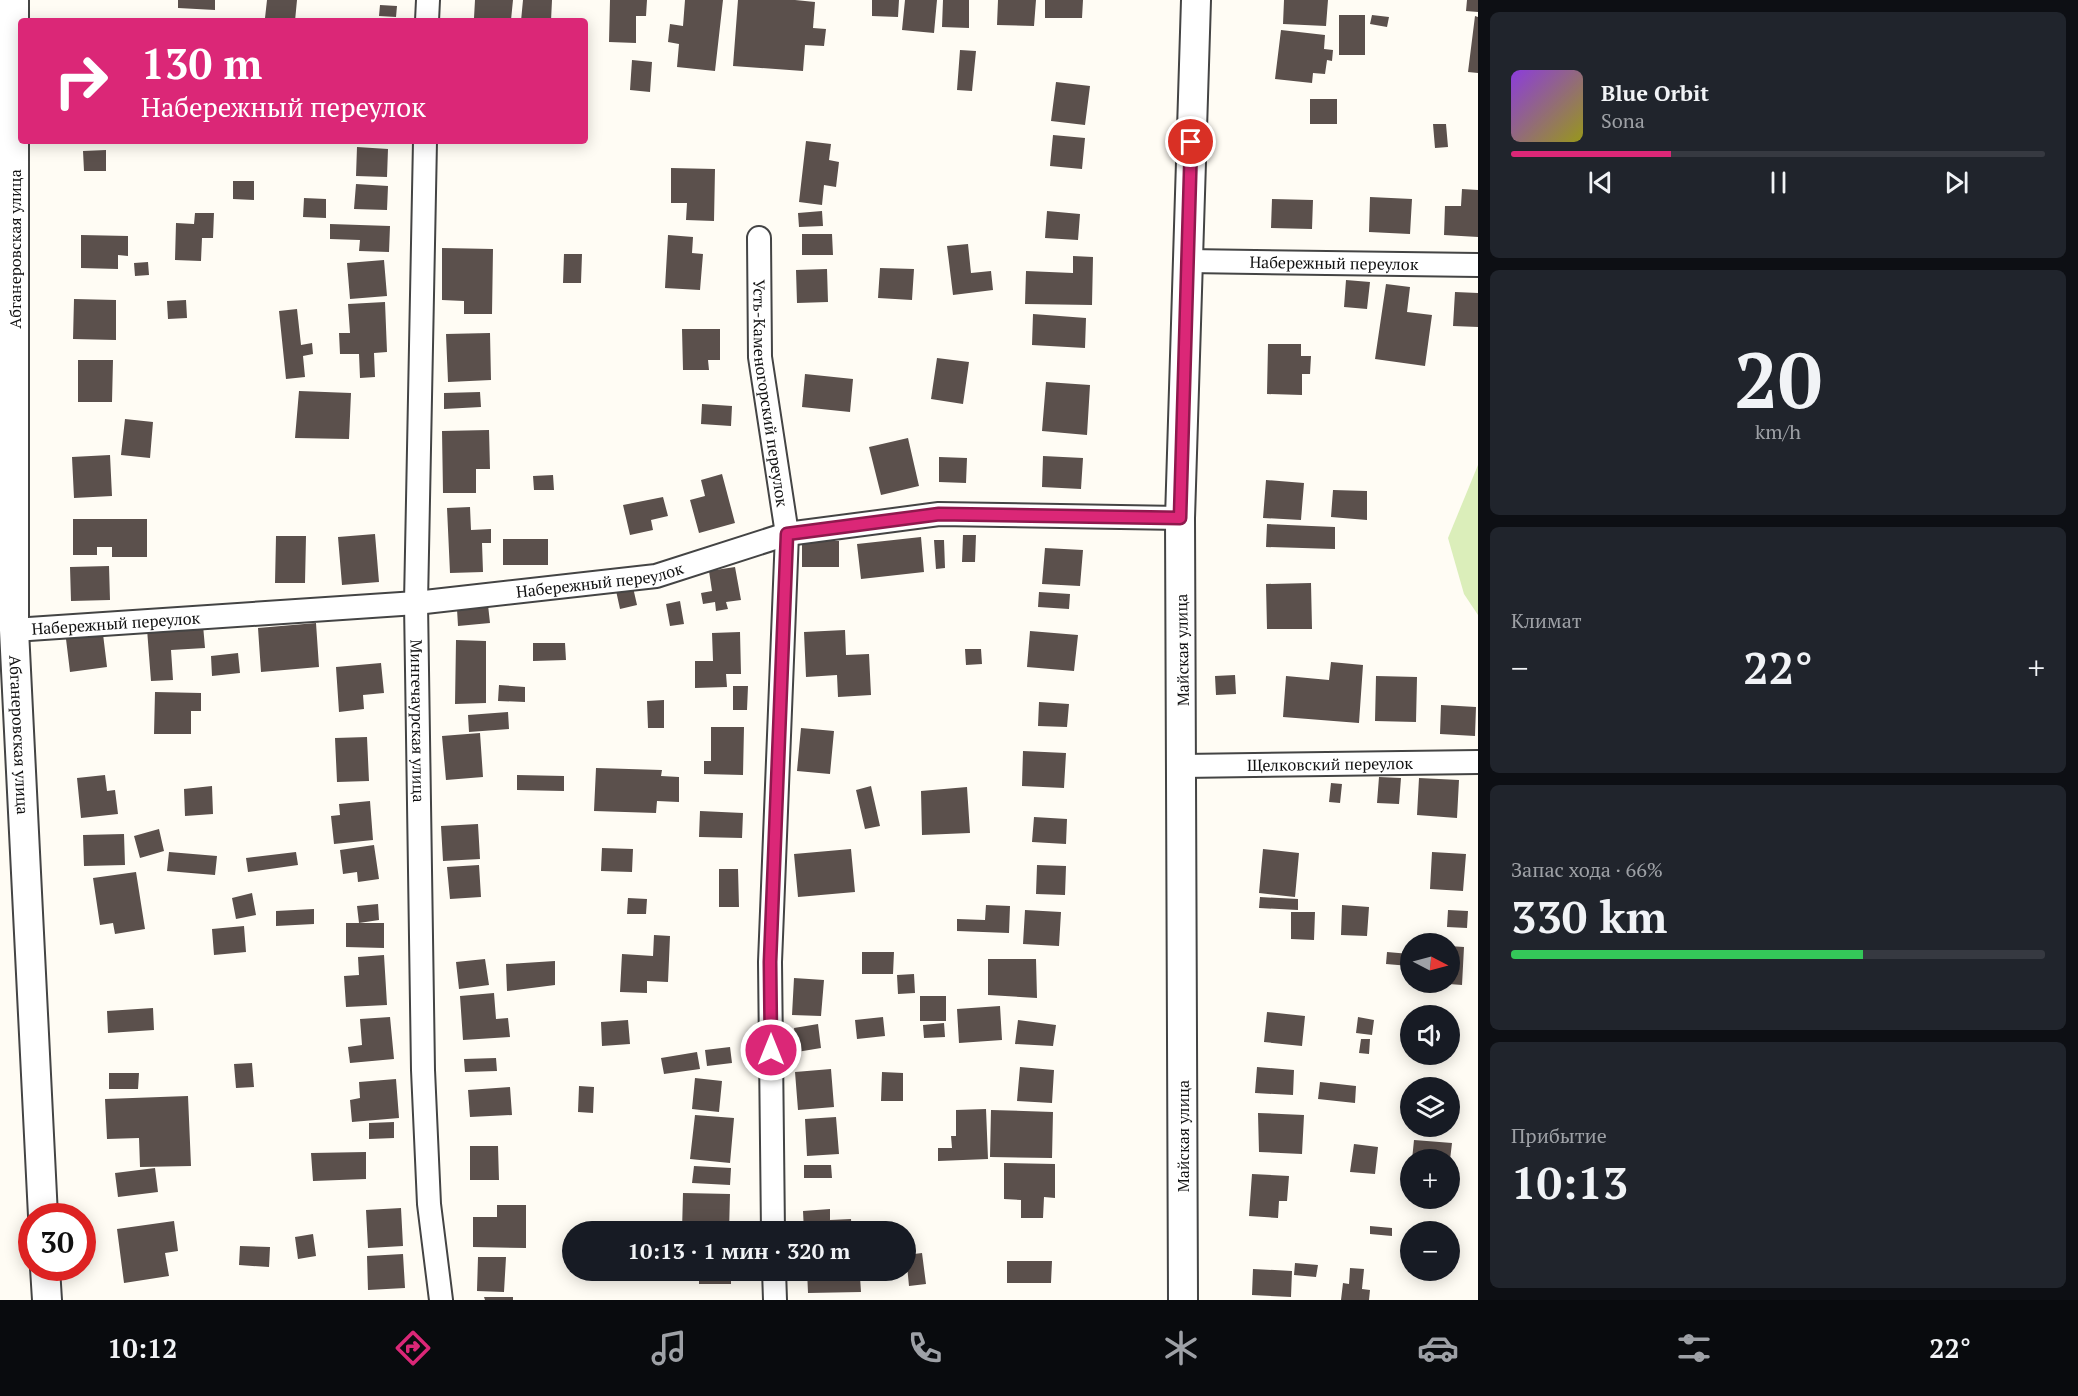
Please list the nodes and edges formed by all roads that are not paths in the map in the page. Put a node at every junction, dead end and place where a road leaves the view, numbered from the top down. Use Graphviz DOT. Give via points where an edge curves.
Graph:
graph roads {
  1 [pos="14,0"];
  2 [pos="428,0"];
  3 [pos="1196,0"];
  4 [pos="427,18"];
  5 [pos="425,144"];
  6 [pos="759,238"];
  7 [pos="1188,261"];
  8 [pos="1478,265"];
  9 [pos="1180,518"];
  10 [pos="787,534"];
  11 [pos="416,603"];
  12 [pos="14,630"];
  13 [pos="1478,762"];
  14 [pos="1183,766"];
  15 [pos="42,1203"];
  16 [pos="773,1221"];
  17 [pos="46,1281"];
  18 [pos="774,1281"];
  19 [pos="47,1300"];
  20 [pos="441,1300"];
  21 [pos="775,1300"];
  22 [pos="1183,1300"];
  1 -- 12 [label="street, Абганеровская улица"];
  2 -- 4 [label="street"];
  3 -- 7 [label="street, Майская улица"];
  5 -- 11 [label="street, Мингечаурская улица"];
  6 -- 10 [label="street, Усть-Каменогорский переулок" via="760,357"];
  7 -- 8 [label="street, Набережный переулок"];
  7 -- 9 [label="street, Майская улица"];
  9 -- 10 [label="street, Набережный переулок" via="939,514"];
  9 -- 14 [label="street, Майская улица"];
  10 -- 11 [label="street, Набережный переулок" via="656,576"];
  10 -- 16 [label="street, Усть-Каменогорский переулок" via="770,962"];
  11 -- 12 [label="street, Набережный переулок"];
  11 -- 20 [label="street, Мингечаурская улица" via="423,1070 429,1204"];
  12 -- 15 [label="street, Абганеровская улица"];
  13 -- 14 [label="street, Щелковский переулок"];
  14 -- 22 [label="street, Майская улица"];
  17 -- 19 [label="street"];
  18 -- 21 [label="street"];
}
